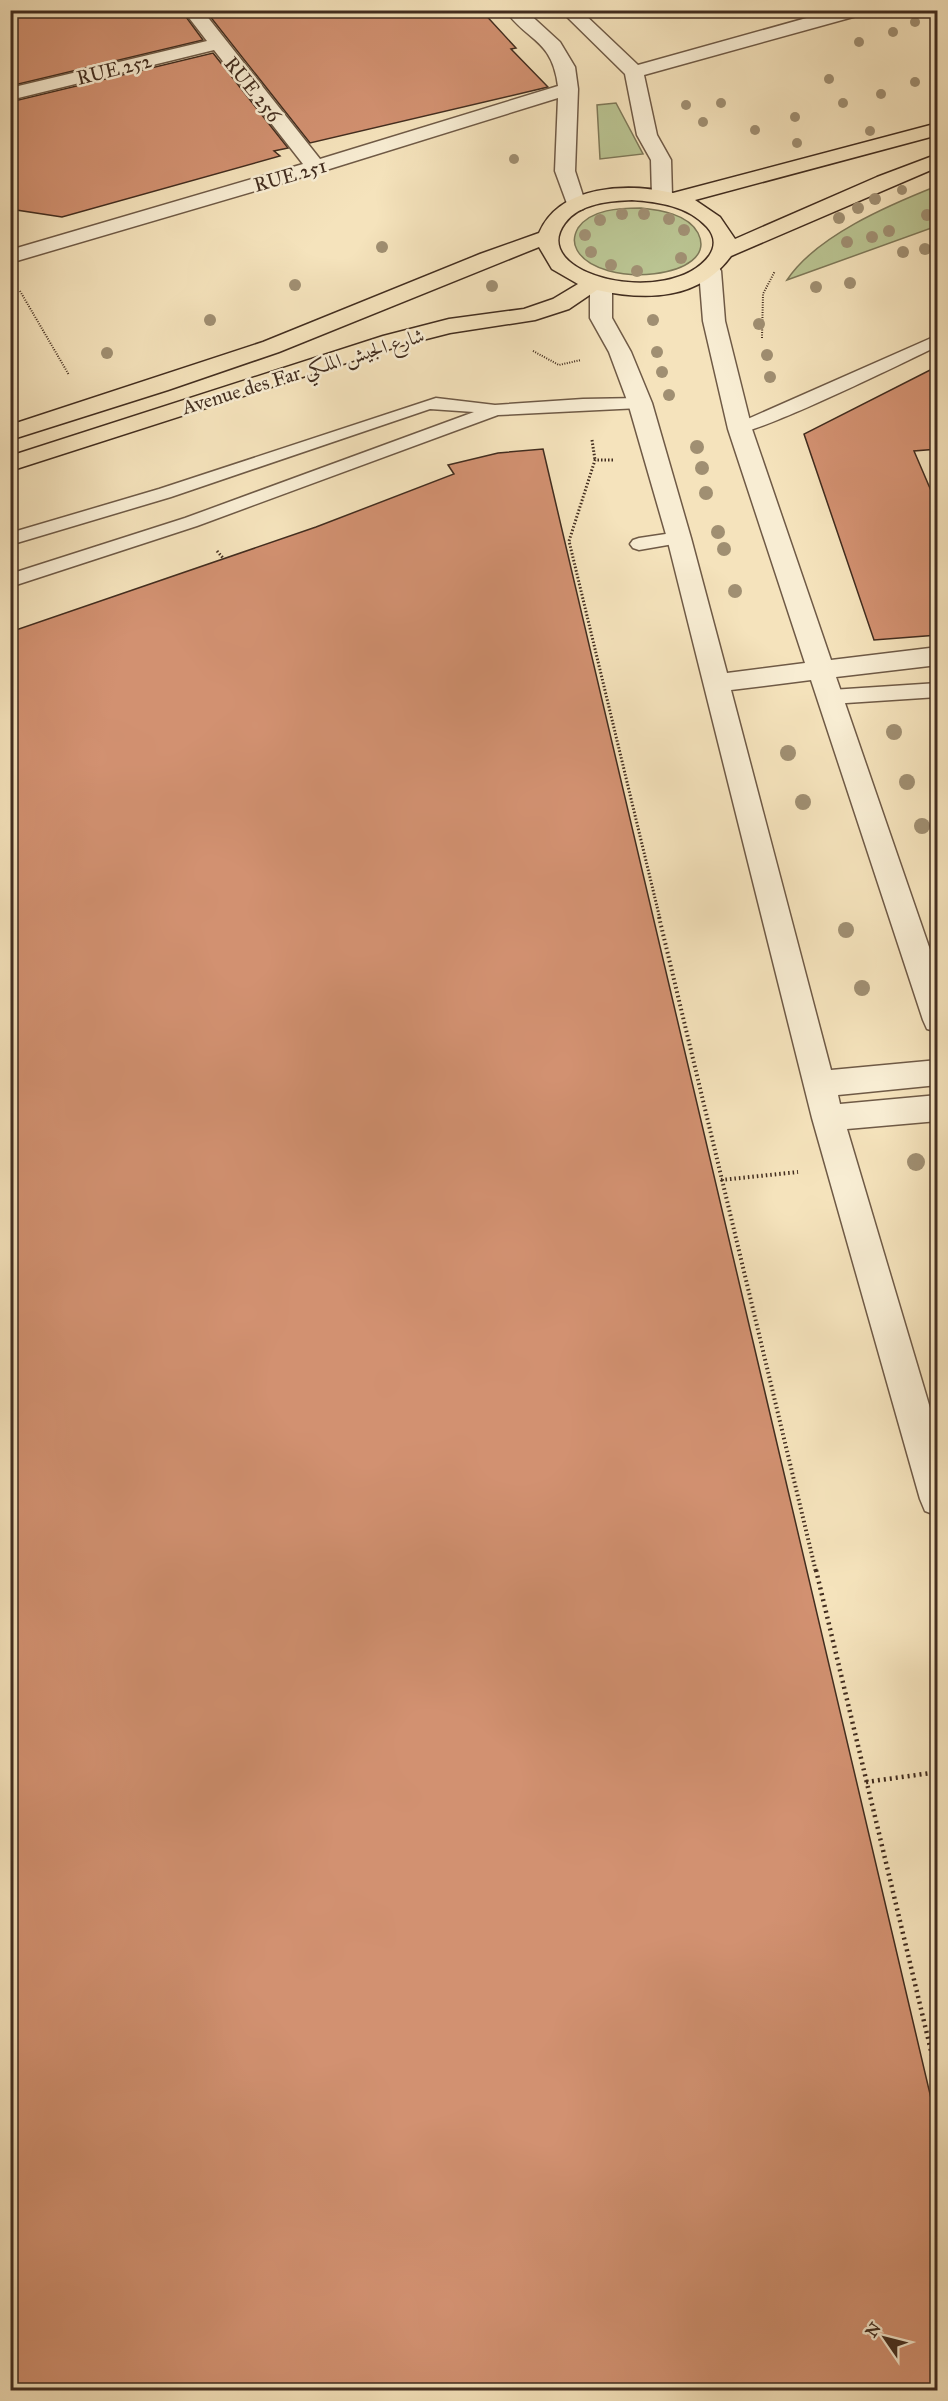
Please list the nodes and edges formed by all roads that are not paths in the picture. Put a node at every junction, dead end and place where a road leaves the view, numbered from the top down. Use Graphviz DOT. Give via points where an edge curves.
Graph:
graph roads {
  1 [pos="192,10"];
  2 [pos="514,10"];
  3 [pos="569,10"];
  4 [pos="857,10"];
  5 [pos="217,44"];
  6 [pos="634,72"];
  7 [pos="568,89"];
  8 [pos="10,93"];
  9 [pos="938,129"];
  10 [pos="938,160"];
  11 [pos="316,167"];
  12 [pos="668,198"];
  13 [pos="576,205"];
  14 [pos="548,237"];
  15 [pos="10,257"];
  16 [pos="717,261"];
  17 [pos="598,284"];
  18 [pos="938,340"];
  19 [pos="640,403"];
  20 [pos="496,410"];
  21 [pos="740,429"];
  22 [pos="10,433"];
  23 [pos="10,464"];
  24 [pos="679,538"];
  25 [pos="10,539"];
  26 [pos="639,544"];
  27 [pos="10,581"];
  28 [pos="938,656"];
  29 [pos="821,671"];
  30 [pos="717,682"];
  31 [pos="938,690"];
  32 [pos="831,697"];
  33 [pos="938,1020"];
  34 [pos="938,1072"];
  35 [pos="819,1084"];
  36 [pos="938,1108"];
  37 [pos="828,1118"];
  38 [pos="938,1499"];
  1 -- 5 [label="street, RUE 256"];
  2 -- 7 [label="street" via="553,46 566,66"];
  3 -- 6 [label="street"];
  4 -- 6 [label="street"];
  5 -- 8 [label="street, RUE 252"];
  5 -- 11 [label="street, RUE 256"];
  6 -- 12 [label="street" via="647,135 661,160"];
  7 -- 11 [label="street, RUE 251"];
  7 -- 13 [label="street" via="565,171"];
  9 -- 12 [label="main road"];
  10 -- 16 [label="main road" via="889,177"];
  11 -- 15 [label="street, RUE 251"];
  12 -- 13 [label="main road" via="617,195"];
  12 -- 16 [label="main road" via="697,208 714,221 724,235"];
  13 -- 14 [label="main road" via="561,214"];
  14 -- 17 [label="main road" via="550,250 559,263"];
  14 -- 22 [label="main road, Avenue des Far شارع الجيش الملكي" via="497,253 377,306 229,362"];
  16 -- 17 [label="main road" via="694,280 650,289"];
  16 -- 21 [label="street" via="714,321"];
  17 -- 19 [label="street" via="601,318 620,352"];
  17 -- 23 [label="main road, Avenue des Far شارع الجيش الملكي" via="544,310 449,326 391,341"];
  18 -- 21 [label="lane"];
  19 -- 20 [label="lane"];
  19 -- 24 [label="street"];
  20 -- 25 [label="lane" via="426,405 165,493"];
  20 -- 27 [label="lane" via="191,522"];
  21 -- 29 [label="street"];
  24 -- 26 [label="lane"];
  24 -- 30 [label="street"];
  28 -- 29 [label="street"];
  29 -- 30 [label="street"];
  29 -- 32 [label="street"];
  30 -- 35 [label="street"];
  31 -- 32 [label="lane"];
  32 -- 33 [label="street"];
  34 -- 35 [label="street"];
  35 -- 37 [label="street"];
  36 -- 37 [label="street"];
  37 -- 38 [label="street"];
}
